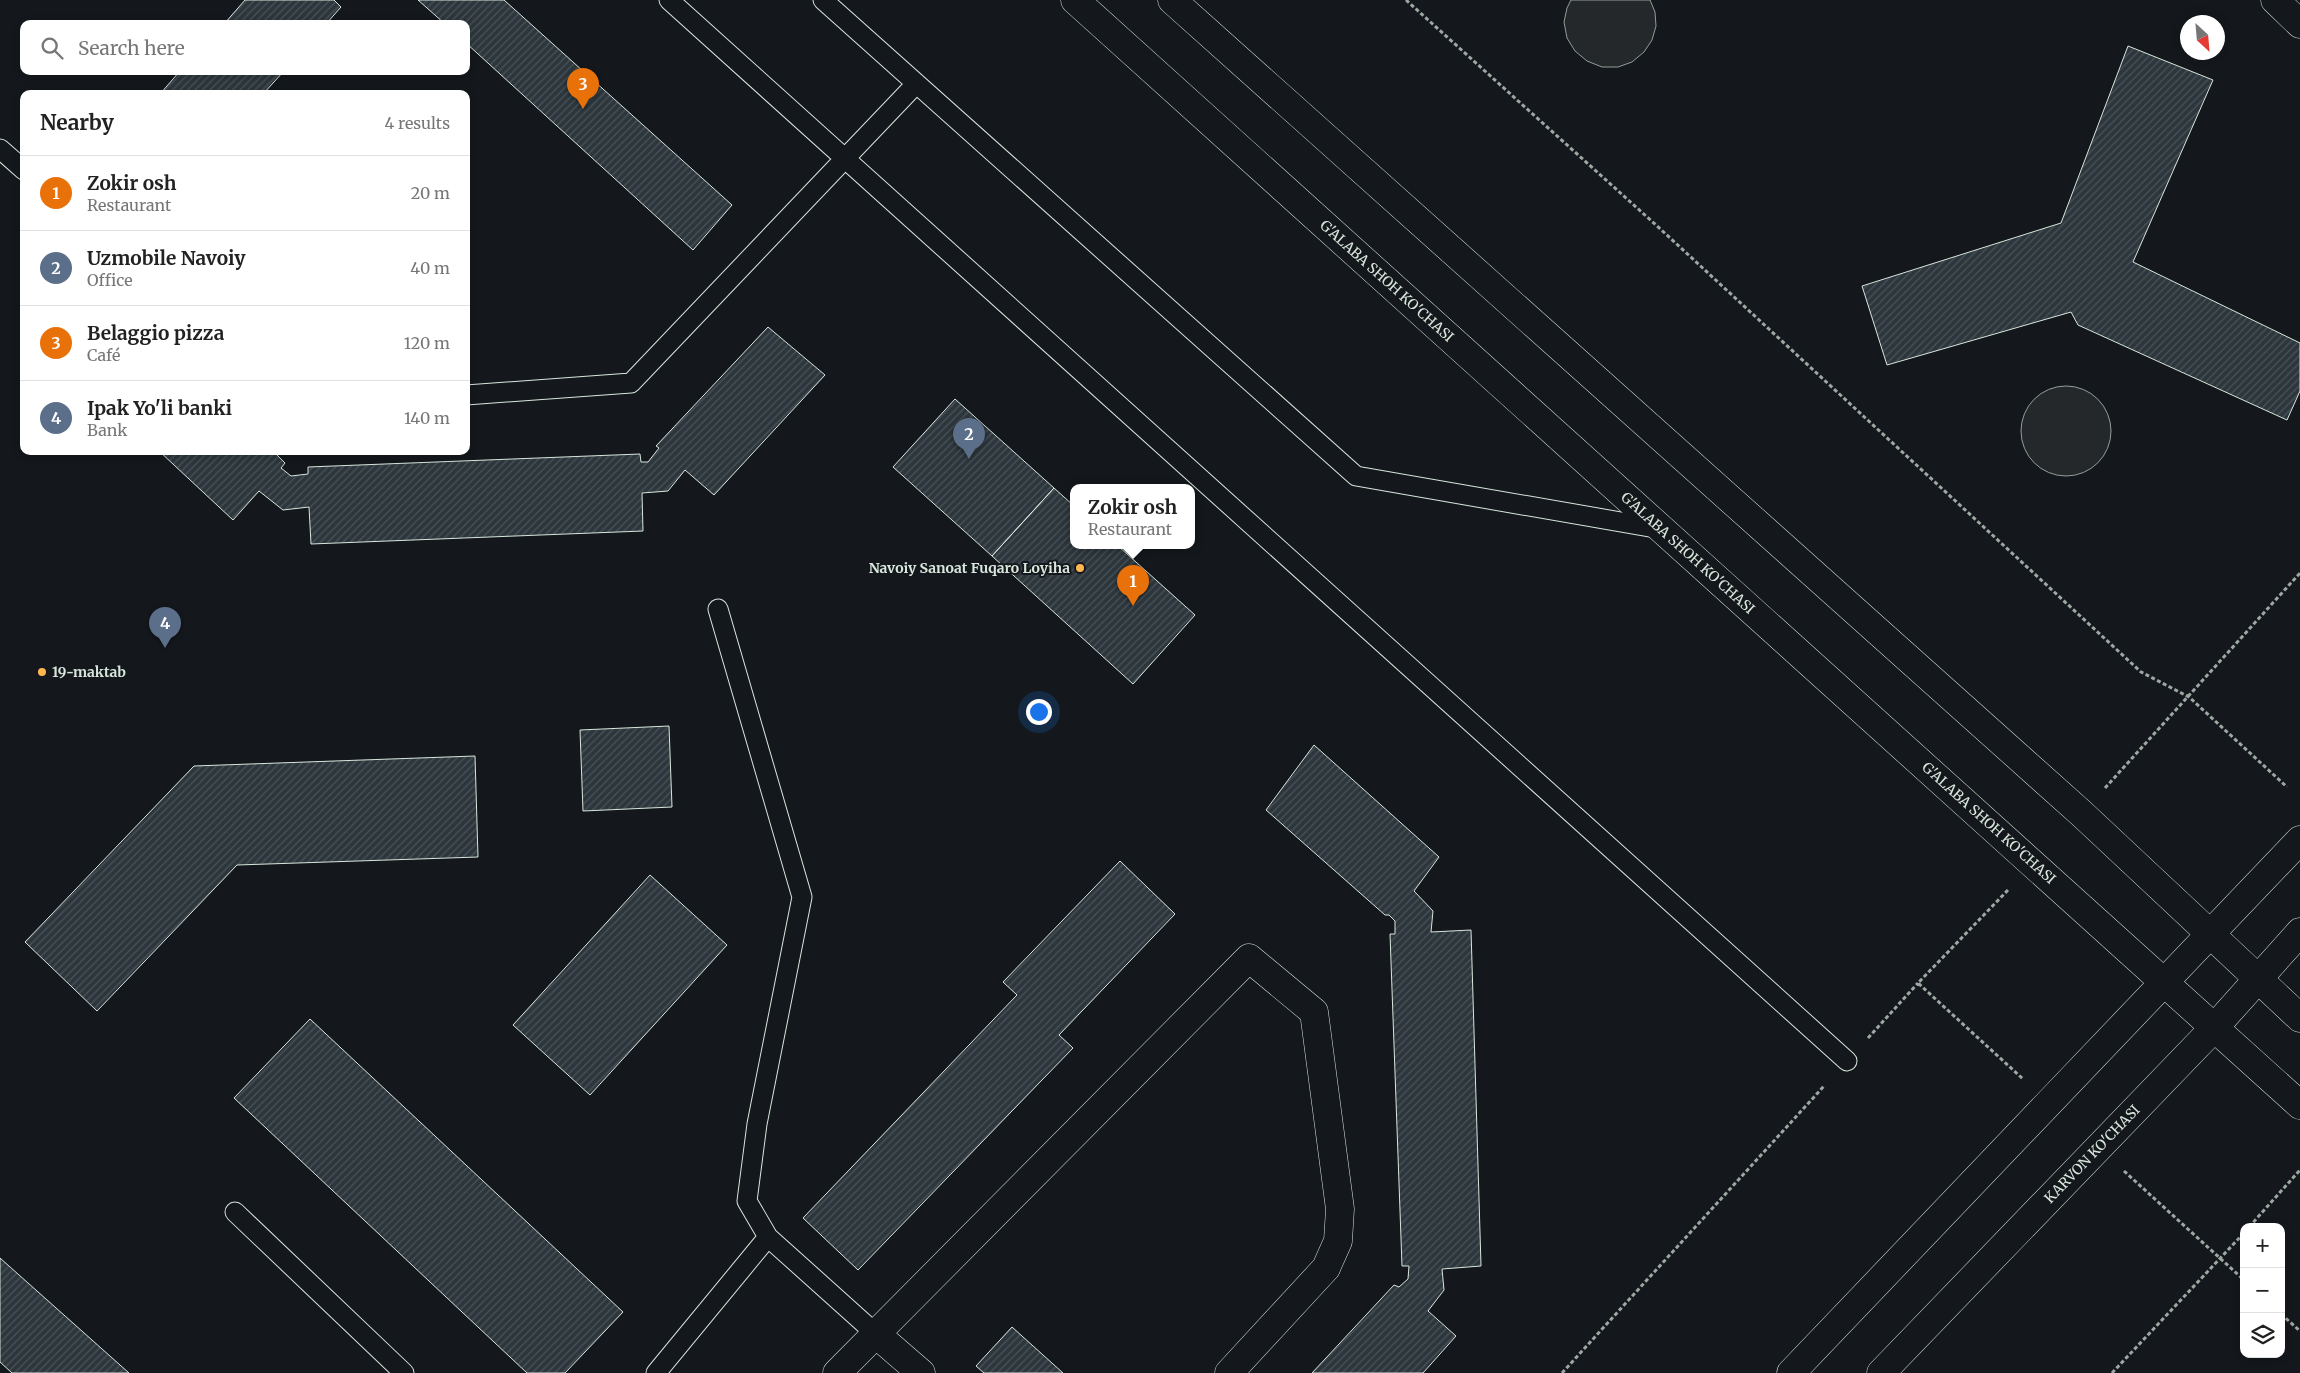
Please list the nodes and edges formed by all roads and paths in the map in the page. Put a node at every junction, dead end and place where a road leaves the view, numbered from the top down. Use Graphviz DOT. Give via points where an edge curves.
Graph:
graph roads {
  1 [pos="669,0"];
  2 [pos="823,0"];
  3 [pos="1076,0"];
  4 [pos="1172,0"];
  5 [pos="1406,0"];
  6 [pos="2275,0"];
  7 [pos="2300,24"];
  8 [pos="916,84"];
  9 [pos="0,150"];
  10 [pos="844,159"];
  11 [pos="20,167"];
  12 [pos="470,395"];
  13 [pos="1662,530"];
  14 [pos="2300,572"];
  15 [pos="718,609"];
  16 [pos="2189,697"];
  17 [pos="2287,787"];
  18 [pos="2081,813"];
  19 [pos="2300,840"];
  20 [pos="2034,864"];
  21 [pos="2300,932"];
  22 [pos="2212,935"];
  23 [pos="2257,979"];
  24 [pos="1918,982"];
  25 [pos="2166,983"];
  26 [pos="2300,1018"];
  27 [pos="2214,1028"];
  28 [pos="1847,1061"];
  29 [pos="2050,1104"];
  30 [pos="2300,1105"];
  31 [pos="2098,1147"];
  32 [pos="2300,1170"];
  33 [pos="235,1212"];
  34 [pos="2253,1223"];
  35 [pos="768,1237"];
  36 [pos="2240,1238"];
  37 [pos="2221,1259"];
  38 [pos="2240,1276"];
  39 [pos="2285,1318"];
  40 [pos="2300,1331"];
  41 [pos="876,1334"];
  42 [pos="404,1373"];
  43 [pos="656,1373"];
  44 [pos="837,1373"];
  45 [pos="921,1373"];
  46 [pos="1229,1373"];
  47 [pos="1562,1373"];
  48 [pos="1791,1373"];
  49 [pos="1881,1373"];
  50 [pos="2112,1373"];
  1 -- 10 [label="lane"];
  2 -- 8 [label="lane"];
  3 -- 13 [label="main road, G'ALABA SHOH KO'CHASI"];
  4 -- 18 [label="main road"];
  5 -- 16 [label="path" via="2142,672"];
  6 -- 7 [label="main road"];
  8 -- 10 [label="lane"];
  8 -- 13 [label="lane" via="1356,476"];
  9 -- 11 [label="lane"];
  10 -- 12 [label="lane" via="631,383"];
  10 -- 28 [label="lane"];
  13 -- 20 [label="main road, G'ALABA SHOH KO'CHASI"];
  14 -- 16 [label="path"];
  15 -- 35 [label="lane" via="802,897 757,1124 747,1201"];
  16 -- 17 [label="path"];
  16 -- 18 [label="path"];
  18 -- 22 [label="main road"];
  19 -- 22 [label="main road"];
  20 -- 24 [label="path"];
  20 -- 25 [label="main road, G'ALABA SHOH KO'CHASI"];
  21 -- 23 [label="main road, KARVON KO'CHASI"];
  22 -- 23 [label="main road"];
  22 -- 25 [label="main road"];
  23 -- 26 [label="main road"];
  23 -- 27 [label="main road, KARVON KO'CHASI"];
  24 -- 28 [label="path"];
  24 -- 29 [label="path"];
  25 -- 27 [label="main road, G'ALABA SHOH KO'CHASI"];
  25 -- 29 [label="main road"];
  27 -- 30 [label="main road, G'ALABA SHOH KO'CHASI"];
  27 -- 31 [label="main road, KARVON KO'CHASI"];
  28 -- 47 [label="path"];
  29 -- 48 [label="main road"];
  31 -- 37 [label="path"];
  31 -- 49 [label="main road, KARVON KO'CHASI"];
  32 -- 34 [label="path"];
  33 -- 42 [label="lane"];
  35 -- 41 [label="lane"];
  35 -- 43 [label="lane"];
  36 -- 37 [label="path"];
  37 -- 38 [label="path"];
  37 -- 50 [label="path"];
  39 -- 40 [label="path"];
  41 -- 44 [label="main road"];
  41 -- 45 [label="main road"];
  41 -- 46 [label="main road" via="1249,958 1314,1012 1340,1209 1338,1241 1326,1268"];
}
